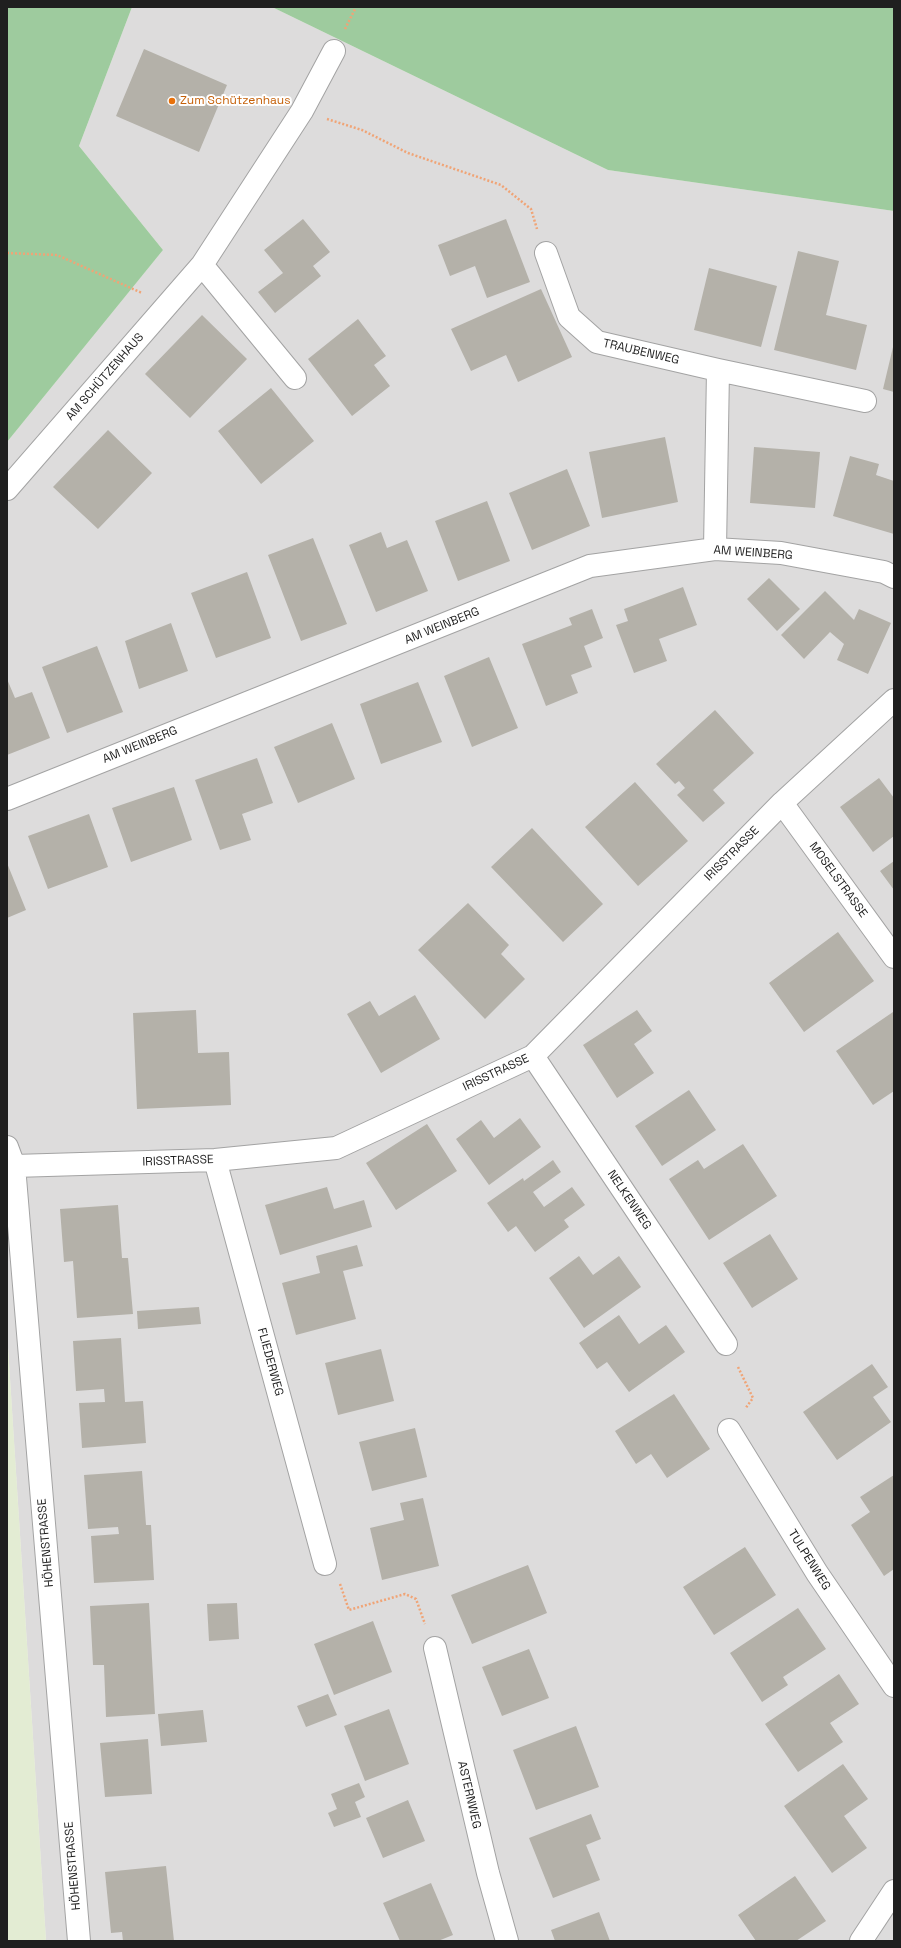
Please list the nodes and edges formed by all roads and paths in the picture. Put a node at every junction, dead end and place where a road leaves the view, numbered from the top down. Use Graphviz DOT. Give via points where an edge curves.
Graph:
graph roads {
  1 [pos="334,51"];
  2 [pos="302,111"];
  3 [pos="546,253"];
  4 [pos="7,254"];
  5 [pos="202,265"];
  6 [pos="168,304"];
  7 [pos="718,370"];
  8 [pos="295,378"];
  9 [pos="865,401"];
  10 [pos="7,489"];
  11 [pos="715,549"];
  12 [pos="894,576"];
  13 [pos="894,700"];
  14 [pos="7,799"];
  15 [pos="782,803"];
  16 [pos="894,956"];
  17 [pos="533,1056"];
  18 [pos="11,1156"];
  19 [pos="216,1160"];
  20 [pos="726,1344"];
  21 [pos="729,1430"];
  22 [pos="325,1564"];
  23 [pos="435,1648"];
  24 [pos="894,1686"];
  25 [pos="894,1891"];
  26 [pos="79,1941"];
  27 [pos="506,1941"];
  28 [pos="861,1941"];
  1 -- 2 [label="street, AM SCHÜTZENHAUS"];
  2 -- 3 [label="path" via="362,130 408,153 501,185 531,209"];
  2 -- 5 [label="street, AM SCHÜTZENHAUS"];
  3 -- 7 [label="street, TRAUBENWEG" via="569,317 597,342"];
  4 -- 6 [label="path" via="57,255"];
  5 -- 6 [label="street, AM SCHÜTZENHAUS"];
  5 -- 8 [label="street"];
  6 -- 10 [label="street, AM SCHÜTZENHAUS"];
  7 -- 9 [label="street, TRAUBENWEG"];
  7 -- 11 [label="street"];
  11 -- 12 [label="street, AM WEINBERG" via="780,553"];
  11 -- 14 [label="street, AM WEINBERG" via="590,566"];
  13 -- 15 [label="street, IRISSTRASSE"];
  15 -- 16 [label="street, MOSELSTRASSE"];
  15 -- 17 [label="street, IRISSTRASSE"];
  17 -- 19 [label="street, IRISSTRASSE" via="336,1148"];
  17 -- 20 [label="street, NELKENWEG"];
  18 -- 19 [label="street, IRISSTRASSE"];
  18 -- 26 [label="street, HÖHENSTRASSE"];
  19 -- 22 [label="street, FLIEDERWEG"];
  20 -- 21 [label="path" via="753,1398"];
  21 -- 24 [label="street, TULPENWEG" via="817,1573"];
  22 -- 23 [label="path" via="336,1571 349,1610 405,1594 416,1599"];
  23 -- 27 [label="street, ASTERNWEG"];
  25 -- 28 [label="street"];
}
